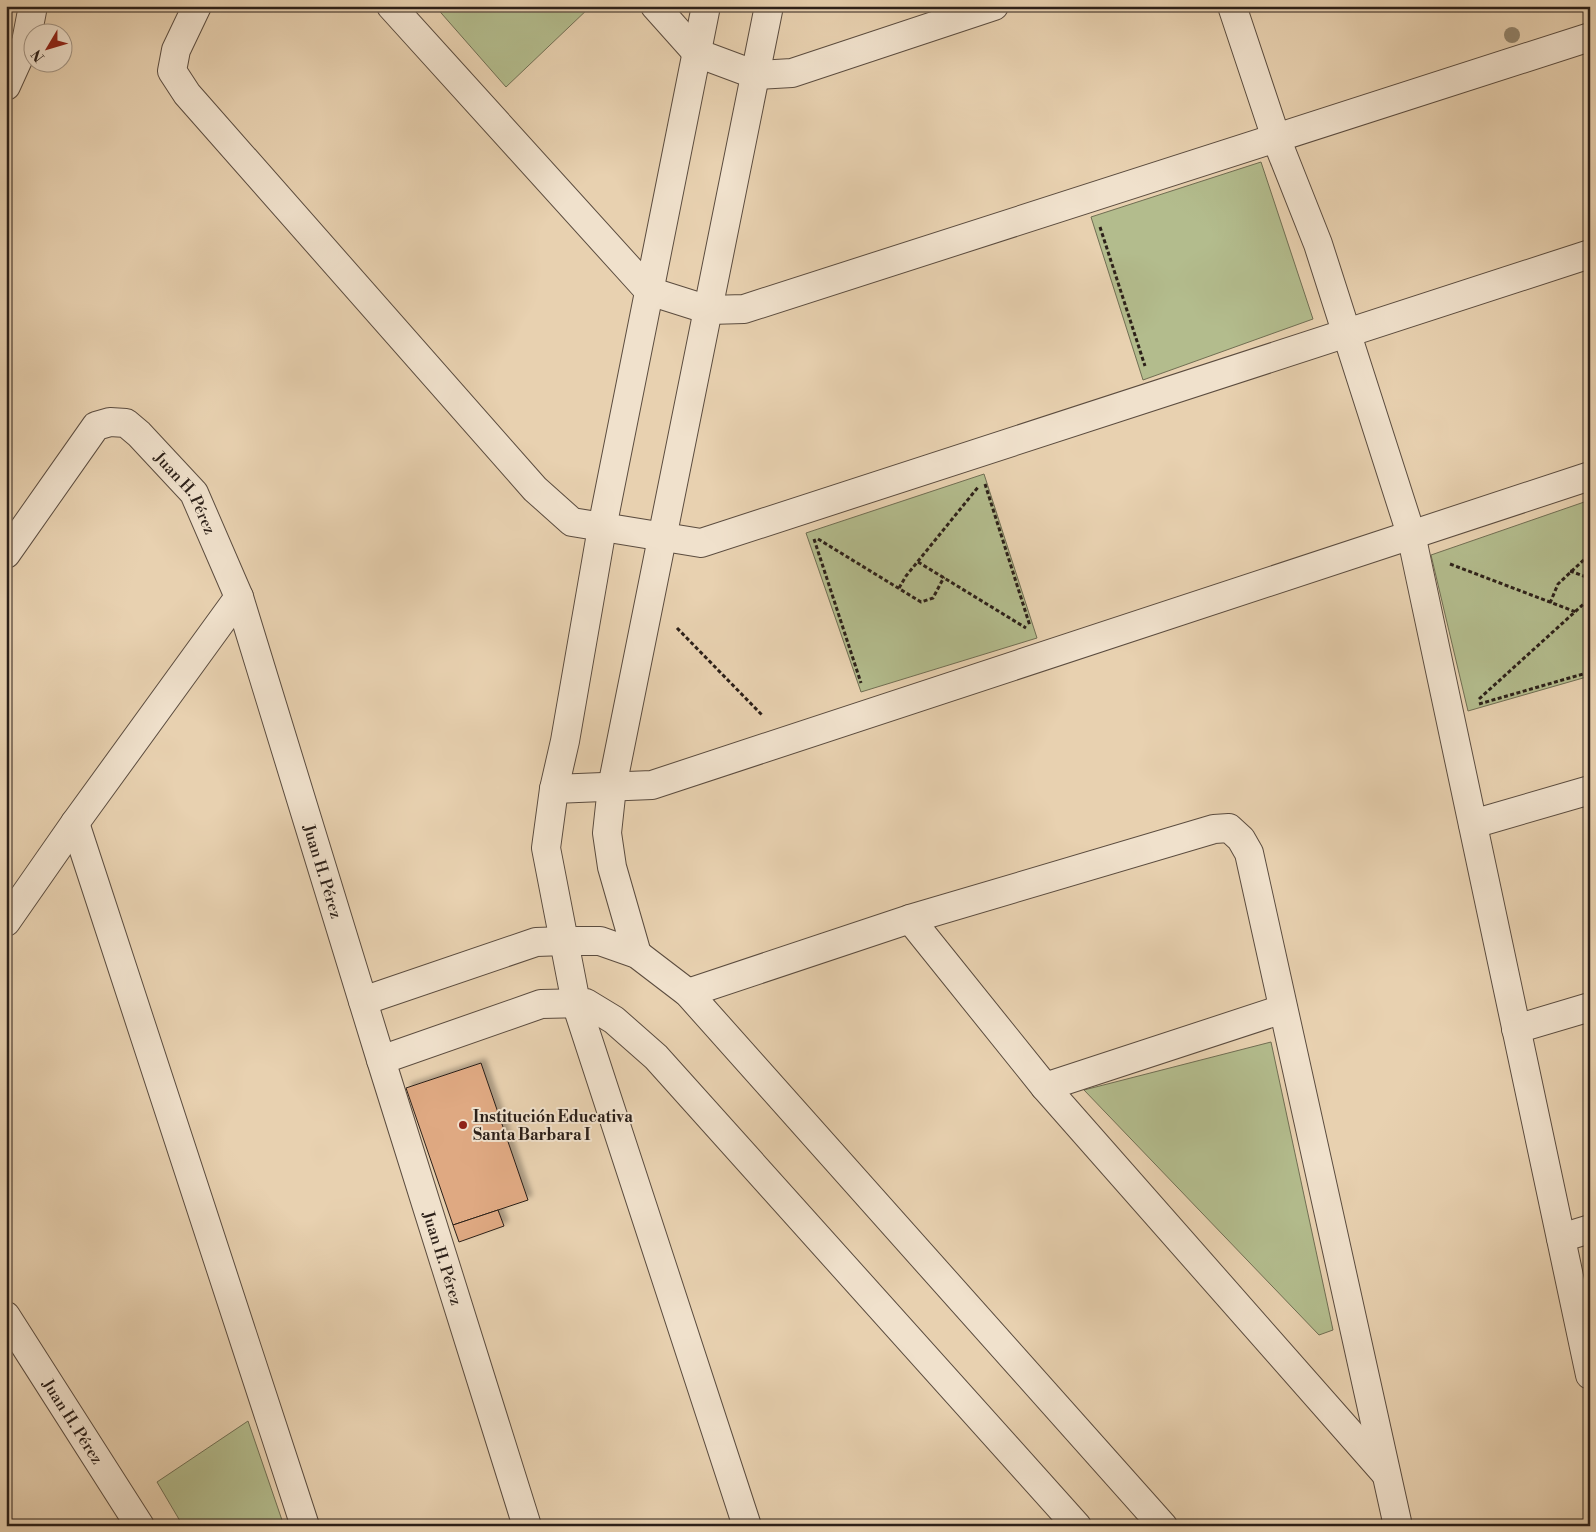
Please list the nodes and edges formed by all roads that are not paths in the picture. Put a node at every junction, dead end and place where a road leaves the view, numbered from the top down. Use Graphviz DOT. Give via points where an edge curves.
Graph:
graph roads {
  1 [pos="33,6"];
  2 [pos="197,6"];
  3 [pos="391,6"];
  4 [pos="655,6"];
  5 [pos="706,6"];
  6 [pos="769,6"];
  7 [pos="994,6"];
  8 [pos="1232,6"];
  9 [pos="1590,37"];
  10 [pos="697,52"];
  11 [pos="756,75"];
  12 [pos="6,86"];
  13 [pos="1276,138"];
  14 [pos="1590,254"];
  15 [pos="649,291"];
  16 [pos="709,310"];
  17 [pos="1346,333"];
  18 [pos="1590,476"];
  19 [pos="602,528"];
  20 [pos="1411,534"];
  21 [pos="664,538"];
  22 [pos="6,554"];
  23 [pos="239,597"];
  24 [pos="612,786"];
  25 [pos="554,788"];
  26 [pos="1590,790"];
  27 [pos="75,823"];
  28 [pos="1473,824"];
  29 [pos="910,919"];
  30 [pos="6,922"];
  31 [pos="565,941"];
  32 [pos="637,954"];
  33 [pos="688,993"];
  34 [pos="362,1001"];
  35 [pos="576,1003"];
  36 [pos="1590,1007"];
  37 [pos="1284,1009"];
  38 [pos="1516,1029"];
  39 [pos="381,1060"];
  40 [pos="1045,1087"];
  41 [pos="1590,1229"];
  42 [pos="1561,1238"];
  43 [pos="6,1316"];
  44 [pos="1590,1375"];
  45 [pos="1387,1475"];
  46 [pos="140,1526"];
  47 [pos="305,1526"];
  48 [pos="527,1526"];
  49 [pos="747,1526"];
  50 [pos="1077,1526"];
  51 [pos="1163,1526"];
  52 [pos="1398,1526"];
  1 -- 12 [label="street" via="26,42"];
  2 -- 19 [label="street" via="176,50 172,71 187,94 535,489 572,522"];
  3 -- 15 [label="street"];
  4 -- 10 [label="street"];
  5 -- 10 [label="street"];
  6 -- 11 [label="street"];
  7 -- 11 [label="street" via="792,73"];
  8 -- 13 [label="street"];
  9 -- 13 [label="street"];
  10 -- 11 [label="street"];
  10 -- 15 [label="street"];
  11 -- 16 [label="street"];
  13 -- 16 [label="street" via="744,309"];
  13 -- 17 [label="street" via="1318,244"];
  14 -- 17 [label="street"];
  15 -- 16 [label="street"];
  15 -- 19 [label="street"];
  16 -- 21 [label="street"];
  17 -- 20 [label="street"];
  17 -- 21 [label="street" via="700,543"];
  18 -- 20 [label="street"];
  19 -- 21 [label="street"];
  19 -- 25 [label="street"];
  20 -- 24 [label="street" via="652,785"];
  20 -- 28 [label="street"];
  21 -- 24 [label="street"];
  22 -- 23 [label="street, Juan H. Pérez" via="96,426 110,422 126,424 194,493"];
  23 -- 27 [label="street"];
  23 -- 34 [label="street, Juan H. Pérez"];
  24 -- 25 [label="street"];
  24 -- 32 [label="street" via="607,833 612,867"];
  25 -- 31 [label="street" via="546,848"];
  26 -- 28 [label="street"];
  27 -- 30 [label="street"];
  27 -- 47 [label="street"];
  28 -- 38 [label="street"];
  29 -- 33 [label="street"];
  29 -- 37 [label="street" via="1214,829 1229,828 1249,853"];
  29 -- 40 [label="street"];
  31 -- 32 [label="street" via="600,941"];
  31 -- 34 [label="street" via="536,942"];
  31 -- 35 [label="street"];
  32 -- 33 [label="street"];
  33 -- 51 [label="street"];
  34 -- 39 [label="street, Juan H. Pérez"];
  35 -- 39 [label="street" via="541,1004"];
  35 -- 49 [label="street"];
  35 -- 50 [label="street" via="586,1003 614,1020 656,1057"];
  36 -- 38 [label="street"];
  37 -- 40 [label="street"];
  37 -- 45 [label="street"];
  38 -- 42 [label="street"];
  39 -- 48 [label="street, Juan H. Pérez"];
  40 -- 45 [label="street"];
  41 -- 42 [label="street"];
  42 -- 44 [label="street"];
  43 -- 46 [label="street, Juan H. Pérez"];
  45 -- 52 [label="street"];
}
